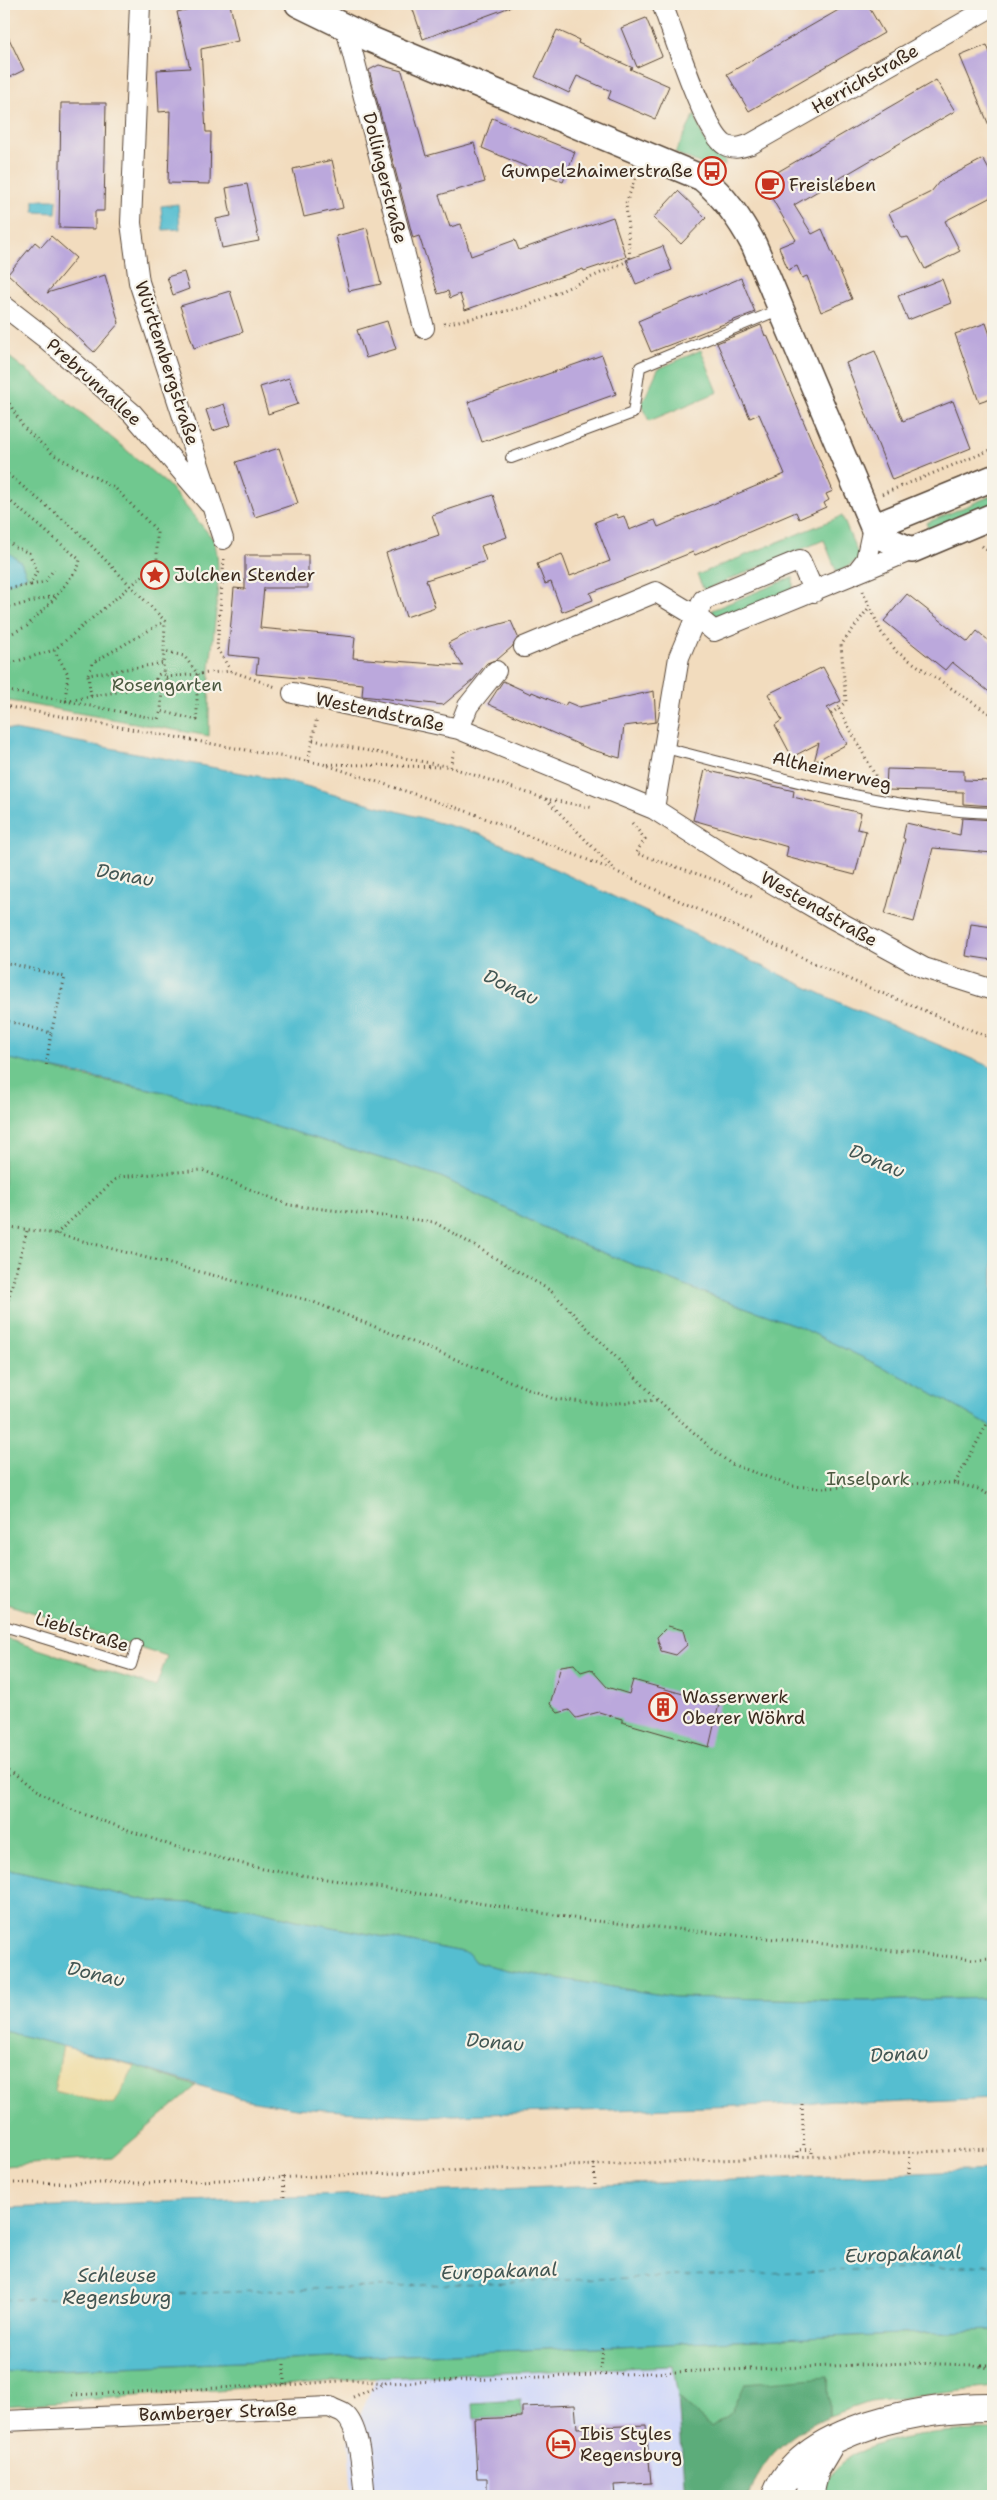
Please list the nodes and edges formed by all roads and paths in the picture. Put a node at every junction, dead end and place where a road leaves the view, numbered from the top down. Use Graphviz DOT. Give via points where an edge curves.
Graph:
graph roads {
  1 [pos="140,4"];
  2 [pos="298,4"];
  3 [pos="662,4"];
  4 [pos="993,6"];
  5 [pos="346,28"];
  6 [pos="646,154"];
  7 [pos="4,306"];
  8 [pos="780,309"];
  9 [pos="424,328"];
  10 [pos="4,395"];
  11 [pos="993,449"];
  12 [pos="511,458"];
  13 [pos="4,472"];
  14 [pos="993,478"];
  15 [pos="4,496"];
  16 [pos="860,497"];
  17 [pos="215,510"];
  18 [pos="993,516"];
  19 [pos="873,527"];
  20 [pos="4,537"];
  21 [pos="223,539"];
  22 [pos="912,550"];
  23 [pos="54,569"];
  24 [pos="856,573"];
  25 [pos="30,585"];
  26 [pos="131,585"];
  27 [pos="4,589"];
  28 [pos="814,592"];
  29 [pos="57,595"];
  30 [pos="870,606"];
  31 [pos="4,609"];
  32 [pos="696,616"];
  33 [pos="166,620"];
  34 [pos="4,637"];
  35 [pos="524,647"];
  36 [pos="54,650"];
  37 [pos="164,651"];
  38 [pos="164,663"];
  39 [pos="4,665"];
  40 [pos="231,671"];
  41 [pos="496,671"];
  42 [pos="197,673"];
  43 [pos="88,675"];
  44 [pos="164,676"];
  45 [pos="162,684"];
  46 [pos="7,691"];
  47 [pos="293,692"];
  48 [pos="91,696"];
  49 [pos="65,701"];
  50 [pos="4,706"];
  51 [pos="839,709"];
  52 [pos="161,711"];
  53 [pos="830,714"];
  54 [pos="993,716"];
  55 [pos="459,728"];
  56 [pos="665,748"];
  57 [pos="308,760"];
  58 [pos="324,764"];
  59 [pos="450,767"];
  60 [pos="873,799"];
  61 [pos="546,800"];
  62 [pos="600,809"];
  63 [pos="654,809"];
  64 [pos="993,813"];
  65 [pos="615,871"];
  66 [pos="4,962"];
  67 [pos="993,990"];
  68 [pos="4,1020"];
  69 [pos="51,1032"];
  70 [pos="993,1039"];
  71 [pos="46,1068"];
  72 [pos="4,1226"];
  73 [pos="27,1231"];
  74 [pos="56,1234"];
  75 [pos="4,1314"];
  76 [pos="658,1400"];
  77 [pos="987,1424"];
  78 [pos="955,1483"];
  79 [pos="993,1497"];
  80 [pos="4,1626"];
  81 [pos="137,1645"];
  82 [pos="4,1768"];
  83 [pos="10,1774"];
  84 [pos="4,1778"];
  85 [pos="993,1958"];
  86 [pos="802,2104"];
  87 [pos="804,2149"];
  88 [pos="993,2149"];
  89 [pos="910,2153"];
  90 [pos="812,2156"];
  91 [pos="797,2157"];
  92 [pos="594,2164"];
  93 [pos="909,2173"];
  94 [pos="283,2176"];
  95 [pos="4,2183"];
  96 [pos="595,2185"];
  97 [pos="284,2197"];
  98 [pos="603,2347"];
  99 [pos="284,2362"];
  100 [pos="974,2365"];
  101 [pos="993,2365"];
  102 [pos="601,2369"];
  103 [pos="993,2369"];
  104 [pos="386,2383"];
  105 [pos="284,2385"];
  106 [pos="71,2396"];
  107 [pos="993,2407"];
  108 [pos="330,2408"];
  109 [pos="4,2421"];
  110 [pos="837,2437"];
  111 [pos="365,2496"];
  112 [pos="776,2496"];
  113 [pos="809,2496"];
  1 -- 17 [label="street, Württembergstraße" via="131,223 138,282"];
  2 -- 5 [label="street"];
  3 -- 4 [label="street, Herrichstraße" via="707,123 724,145 735,149 751,144"];
  5 -- 6 [label="street"];
  5 -- 9 [label="street, Dollingerstraße"];
  6 -- 8 [label="street" via="702,178 718,191 738,216 754,246"];
  6 -- 9 [label="path" via="626,203 630,260 525,308"];
  7 -- 17 [label="street, Prebrunnallee" via="132,413"];
  8 -- 12 [label="lane" via="640,367 633,412"];
  8 -- 16 [label="street"];
  10 -- 26 [label="path" via="24,428 54,455 116,489 157,532 157,564"];
  11 -- 16 [label="path" via="877,496"];
  13 -- 26 [label="path" via="77,531"];
  14 -- 19 [label="street"];
  15 -- 29 [label="path" via="80,560 78,568"];
  16 -- 19 [label="street"];
  17 -- 21 [label="street, Württembergstraße"];
  18 -- 22 [label="street"];
  19 -- 22 [label="street" via="882,538"];
  19 -- 24 [label="street" via="866,560"];
  20 -- 25 [label="path" via="12,546 29,553 37,571"];
  21 -- 40 [label="path" via="225,570 217,648"];
  22 -- 24 [label="street"];
  23 -- 25 [label="path" via="45,582"];
  24 -- 28 [label="street"];
  24 -- 30 [label="path"];
  25 -- 27 [label="path"];
  26 -- 33 [label="path"];
  26 -- 36 [label="path"];
  28 -- 32 [label="street" via="714,631"];
  28 -- 32 [label="street" via="800,560 703,600"];
  29 -- 31 [label="path"];
  29 -- 34 [label="path" via="26,626"];
  30 -- 51 [label="path" via="841,644 846,702"];
  30 -- 54 [label="path" via="888,643 896,652"];
  32 -- 35 [label="street" via="656,592"];
  32 -- 56 [label="street" via="679,657"];
  33 -- 37 [label="path"];
  33 -- 43 [label="path" via="94,662"];
  36 -- 39 [label="path"];
  36 -- 49 [label="path" via="68,674"];
  37 -- 38 [label="path"];
  37 -- 42 [label="path" via="184,656"];
  38 -- 43 [label="path"];
  38 -- 44 [label="path"];
  40 -- 42 [label="path"];
  40 -- 47 [label="path, Westendstraße"];
  41 -- 55 [label="street" via="468,706"];
  42 -- 44 [label="path"];
  42 -- 52 [label="path" via="197,720"];
  43 -- 48 [label="path"];
  44 -- 45 [label="path"];
  44 -- 45 [label="path" via="156,676 157,683"];
  45 -- 48 [label="path"];
  45 -- 52 [label="path"];
  46 -- 49 [label="path"];
  47 -- 55 [label="street, Westendstraße"];
  48 -- 49 [label="path"];
  49 -- 52 [label="path" via="158,720"];
  50 -- 57 [label="path"];
  51 -- 53 [label="path"];
  51 -- 60 [label="path" via="876,777"];
  55 -- 63 [label="street, Westendstraße"];
  56 -- 60 [label="lane, Altheimerweg"];
  56 -- 63 [label="street"];
  57 -- 58 [label="path"];
  57 -- 59 [label="path" via="313,740"];
  58 -- 59 [label="path"];
  58 -- 65 [label="path" via="472,813"];
  59 -- 61 [label="path"];
  60 -- 64 [label="lane, Altheimerweg"];
  61 -- 62 [label="path"];
  61 -- 65 [label="path"];
  63 -- 67 [label="street, Westendstraße" via="830,917 924,968"];
  65 -- 70 [label="path" via="853,980"];
  66 -- 69 [label="path" via="65,977"];
  68 -- 69 [label="path"];
  69 -- 71 [label="path"];
  72 -- 73 [label="path"];
  73 -- 74 [label="path"];
  73 -- 75 [label="path"];
  74 -- 76 [label="path" via="311,1301 554,1399 604,1404"];
  74 -- 76 [label="path" via="118,1177 202,1170 289,1205 434,1222 551,1291"];
  76 -- 78 [label="path" via="731,1464 792,1486 823,1488"];
  77 -- 78 [label="path"];
  78 -- 79 [label="path"];
  80 -- 81 [label="lane, Lieblstraße" via="131,1665"];
  82 -- 83 [label="path"];
  83 -- 84 [label="path"];
  83 -- 85 [label="path" via="35,1792 75,1811 173,1846 263,1869 586,1920 974,1959"];
  86 -- 87 [label="path"];
  87 -- 90 [label="path" via="812,2149"];
  87 -- 91 [label="path" via="797,2150"];
  88 -- 89 [label="path"];
  89 -- 90 [label="path"];
  89 -- 93 [label="path"];
  90 -- 91 [label="path"];
  91 -- 92 [label="path"];
  92 -- 94 [label="path"];
  92 -- 96 [label="path"];
  94 -- 95 [label="path" via="103,2184"];
  94 -- 97 [label="path"];
  98 -- 102 [label="path"];
  99 -- 105 [label="path"];
  100 -- 101 [label="path"];
  100 -- 103 [label="path"];
  100 -- 104 [label="path" via="910,2364"];
  104 -- 105 [label="path" via="354,2380"];
  104 -- 108 [label="path"];
  105 -- 106 [label="path"];
  107 -- 110 [label="highway" via="897,2418"];
  108 -- 109 [label="street, Bamberger Straße"];
  108 -- 111 [label="street" via="345,2415 352,2425 358,2442"];
  110 -- 112 [label="highway" via="795,2468"];
  110 -- 113 [label="highway" via="822,2454"];
}
